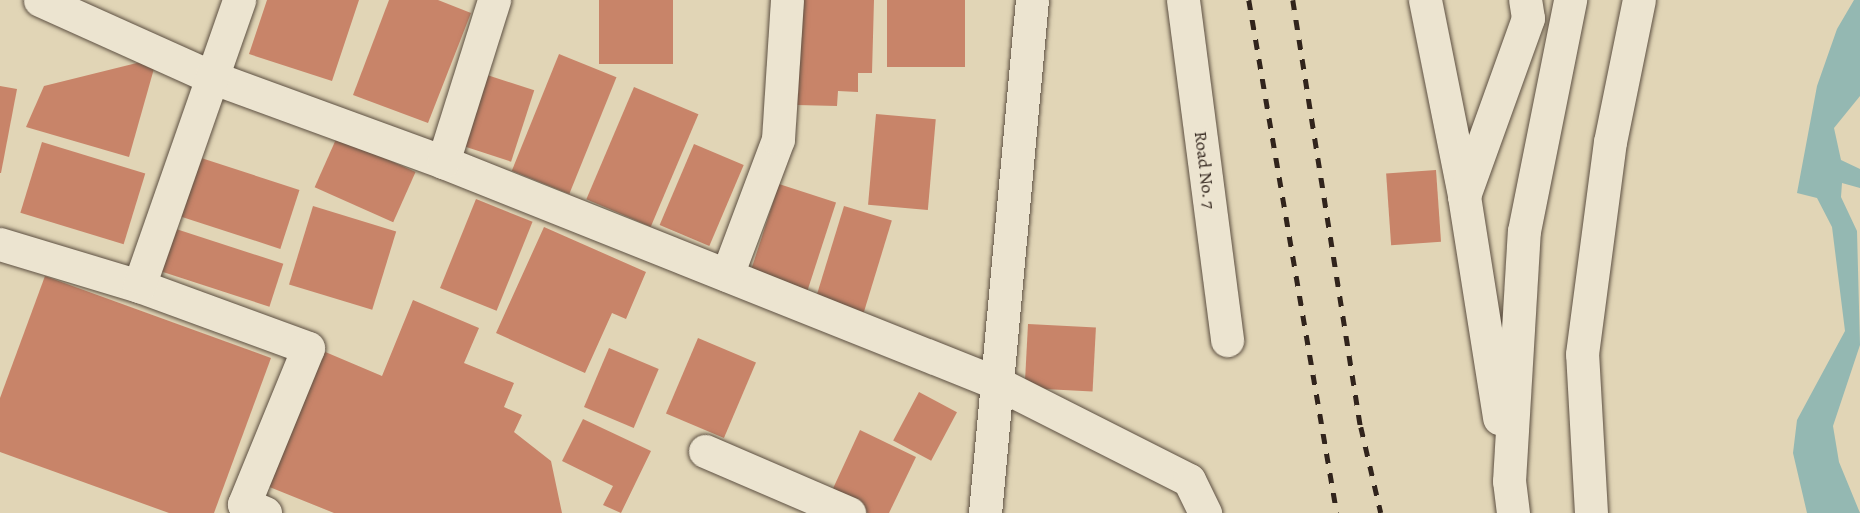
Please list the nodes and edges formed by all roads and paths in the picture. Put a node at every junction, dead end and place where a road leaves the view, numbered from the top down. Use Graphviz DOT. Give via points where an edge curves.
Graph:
graph roads {
  1 [pos="40,0"];
  2 [pos="239,0"];
  3 [pos="494,0"];
  4 [pos="787,0"];
  5 [pos="1032,0"];
  6 [pos="1183,0"];
  7 [pos="1425,0"];
  8 [pos="1525,0"];
  9 [pos="1570,0"];
  10 [pos="1639,0"];
  11 [pos="211,77"];
  12 [pos="443,162"];
  13 [pos="1464,196"];
  14 [pos="0,244"];
  15 [pos="727,275"];
  16 [pos="139,286"];
  17 [pos="1227,340"];
  18 [pos="997,383"];
  19 [pos="705,451"];
  20 [pos="1511,502"];
  21 [pos="1590,505"];
  22 [pos="265,513"];
  23 [pos="849,513"];
  24 [pos="985,513"];
  25 [pos="1205,513"];
  1 -- 11 [label="street"];
  2 -- 11 [label="street"];
  3 -- 12 [label="street"];
  4 -- 15 [label="street" via="778,140"];
  5 -- 18 [label="street"];
  6 -- 17 [label="street, Road No. 7"];
  7 -- 13 [label="street"];
  8 -- 13 [label="street" via="1528,18"];
  9 -- 20 [label="street" via="1524,231"];
  10 -- 21 [label="street" via="1610,142 1582,354"];
  11 -- 12 [label="street"];
  11 -- 16 [label="street"];
  12 -- 15 [label="street"];
  13 -- 20 [label="street"];
  14 -- 16 [label="street"];
  15 -- 18 [label="street"];
  16 -- 22 [label="street" via="308,348 244,504"];
  18 -- 24 [label="street"];
  18 -- 25 [label="street" via="1189,480"];
  19 -- 23 [label="street"];
}
